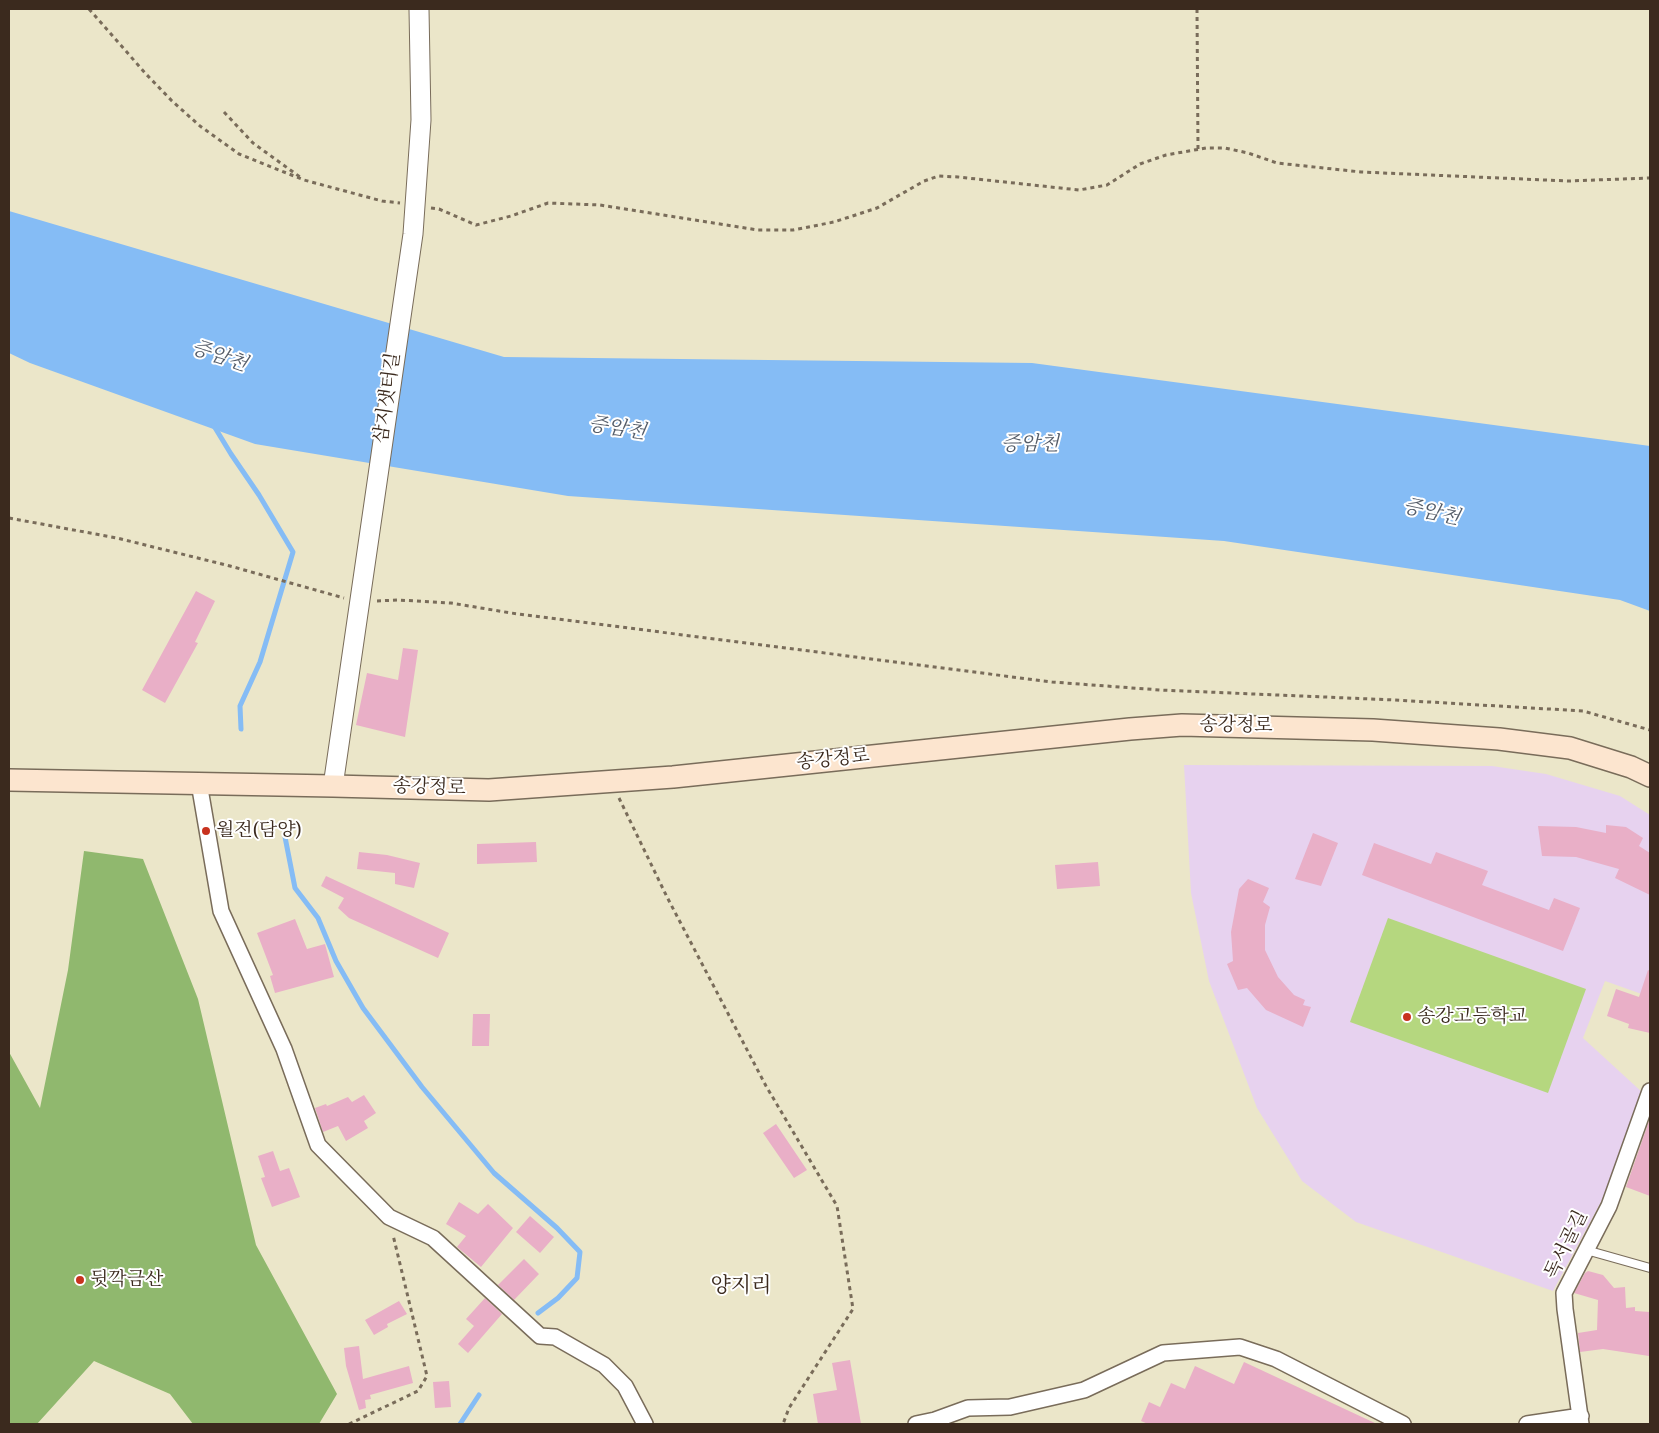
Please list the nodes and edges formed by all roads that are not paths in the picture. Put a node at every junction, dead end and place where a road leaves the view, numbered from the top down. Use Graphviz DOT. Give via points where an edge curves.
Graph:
graph roads {
  1 [pos="420,9"];
  2 [pos="1650,776"];
  3 [pos="9,780"];
  4 [pos="199,783"];
  5 [pos="333,786"];
  6 [pos="1650,1091"];
  7 [pos="1586,1250"];
  8 [pos="1650,1268"];
  9 [pos="1581,1420"];
  10 [pos="645,1424"];
  11 [pos="916,1424"];
  12 [pos="1403,1424"];
  13 [pos="1526,1424"];
  1 -- 5 [label="street, 삼지샛터길" via="421,120 413,234"];
  2 -- 5 [label="main road, 송강정로" via="1570,748 1499,738 1373,730 1182,725 610,782 489,790"];
  3 -- 4 [label="main road, 송강정로"];
  4 -- 5 [label="main road, 송강정로"];
  4 -- 10 [label="street" via="221,911 284,1049 318,1145 388,1217 433,1238 540,1336 555,1337 604,1365 625,1386"];
  6 -- 7 [label="street, 독서골길" via="1609,1206"];
  7 -- 8 [label="lane"];
  7 -- 9 [label="street, 독서골길" via="1564,1293"];
  9 -- 13 [label="street"];
  11 -- 12 [label="street" via="968,1408 1010,1407 1084,1390 1163,1353 1240,1347 1276,1359"];
}
